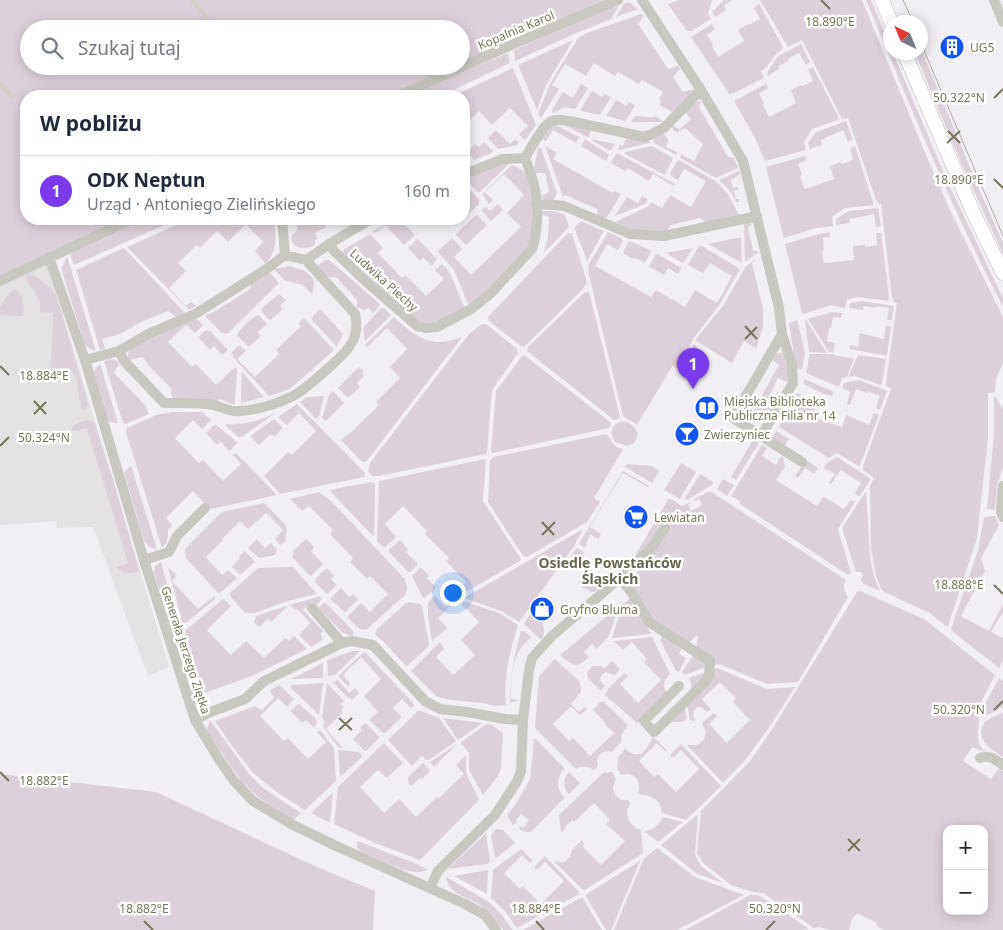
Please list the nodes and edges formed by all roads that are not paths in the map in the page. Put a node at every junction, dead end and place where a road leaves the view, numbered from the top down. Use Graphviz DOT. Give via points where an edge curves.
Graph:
graph roads {
  1 [pos="618,0"];
  2 [pos="642,0"];
  3 [pos="882,0"];
  4 [pos="994,0"];
  5 [pos="888,15"];
  6 [pos="1003,22"];
  7 [pos="907,60"];
  8 [pos="470,63"];
  9 [pos="444,75"];
  10 [pos="411,90"];
  11 [pos="701,90"];
  12 [pos="524,158"];
  13 [pos="470,172"];
  14 [pos="536,204"];
  15 [pos="757,216"];
  16 [pos="119,225"];
  17 [pos="282,225"];
  18 [pos="360,225"];
  19 [pos="329,244"];
  20 [pos="285,255"];
  21 [pos="49,257"];
  22 [pos="306,260"];
  23 [pos="1003,274"];
  24 [pos="0,281"];
  25 [pos="782,334"];
  26 [pos="119,351"];
  27 [pos="85,360"];
  28 [pos="761,436"];
  29 [pos="802,462"];
  30 [pos="1003,486"];
  31 [pos="205,508"];
  32 [pos="1003,517"];
  33 [pos="665,528"];
  34 [pos="144,560"];
  35 [pos="620,578"];
  36 [pos="312,608"];
  37 [pos="342,643"];
  38 [pos="679,686"];
  39 [pos="194,720"];
  40 [pos="523,720"];
  41 [pos="980,758"];
  42 [pos="1003,765"];
  43 [pos="430,888"];
  44 [pos="496,930"];
  1 -- 8 [label="street, Kopalnia Karol"];
  2 -- 11 [label="street"];
  3 -- 5 [label="main road"];
  4 -- 6 [label="street"];
  7 -- 23 [label="main road"];
  9 -- 10 [label="street, Kopalnia Karol"];
  11 -- 12 [label="street" via="664,128 645,136 569,121 550,122"];
  11 -- 15 [label="street" via="743,161"];
  12 -- 13 [label="street" via="503,159"];
  12 -- 14 [label="street, Ludwika Piechy" via="534,185"];
  14 -- 15 [label="street" via="564,206 630,234 664,236"];
  14 -- 19 [label="street, Ludwika Piechy" via="532,249 490,294 471,309 437,327 417,326"];
  15 -- 25 [label="street"];
  16 -- 21 [label="street"];
  17 -- 20 [label="street"];
  18 -- 19 [label="street, Ludwika Piechy"];
  19 -- 22 [label="street, Ludwika Piechy"];
  20 -- 22 [label="street"];
  20 -- 26 [label="street" via="198,313 148,334"];
  21 -- 24 [label="street"];
  21 -- 27 [label="street, Generała Jerzego Ziętka"];
  22 -- 26 [label="street" via="355,314 357,321 352,344 293,396 238,412 204,404 164,403 124,361"];
  25 -- 28 [label="street" via="792,365 793,383"];
  25 -- 28 [label="street" via="733,418"];
  26 -- 27 [label="street"];
  27 -- 34 [label="street, Generała Jerzego Ziętka"];
  28 -- 29 [label="street"];
  30 -- 32 [label="street"];
  31 -- 34 [label="street" via="177,536 169,552"];
  33 -- 35 [label="street" via="650,550"];
  34 -- 39 [label="street, Generała Jerzego Ziętka"];
  35 -- 38 [label="street" via="649,622 710,661 706,681 654,732 644,721"];
  35 -- 40 [label="street" via="552,636 532,658"];
  36 -- 37 [label="street"];
  37 -- 39 [label="street" via="264,681 245,699"];
  37 -- 40 [label="street" via="352,641 372,645 425,701 440,709"];
  39 -- 43 [label="street, Generała Jerzego Ziętka" via="234,781 253,801 293,825"];
  40 -- 43 [label="street" via="521,772 516,784 495,815 438,871"];
  41 -- 42 [label="street" via="994,758"];
  43 -- 44 [label="street, Generała Jerzego Ziętka" via="484,915"];
}
